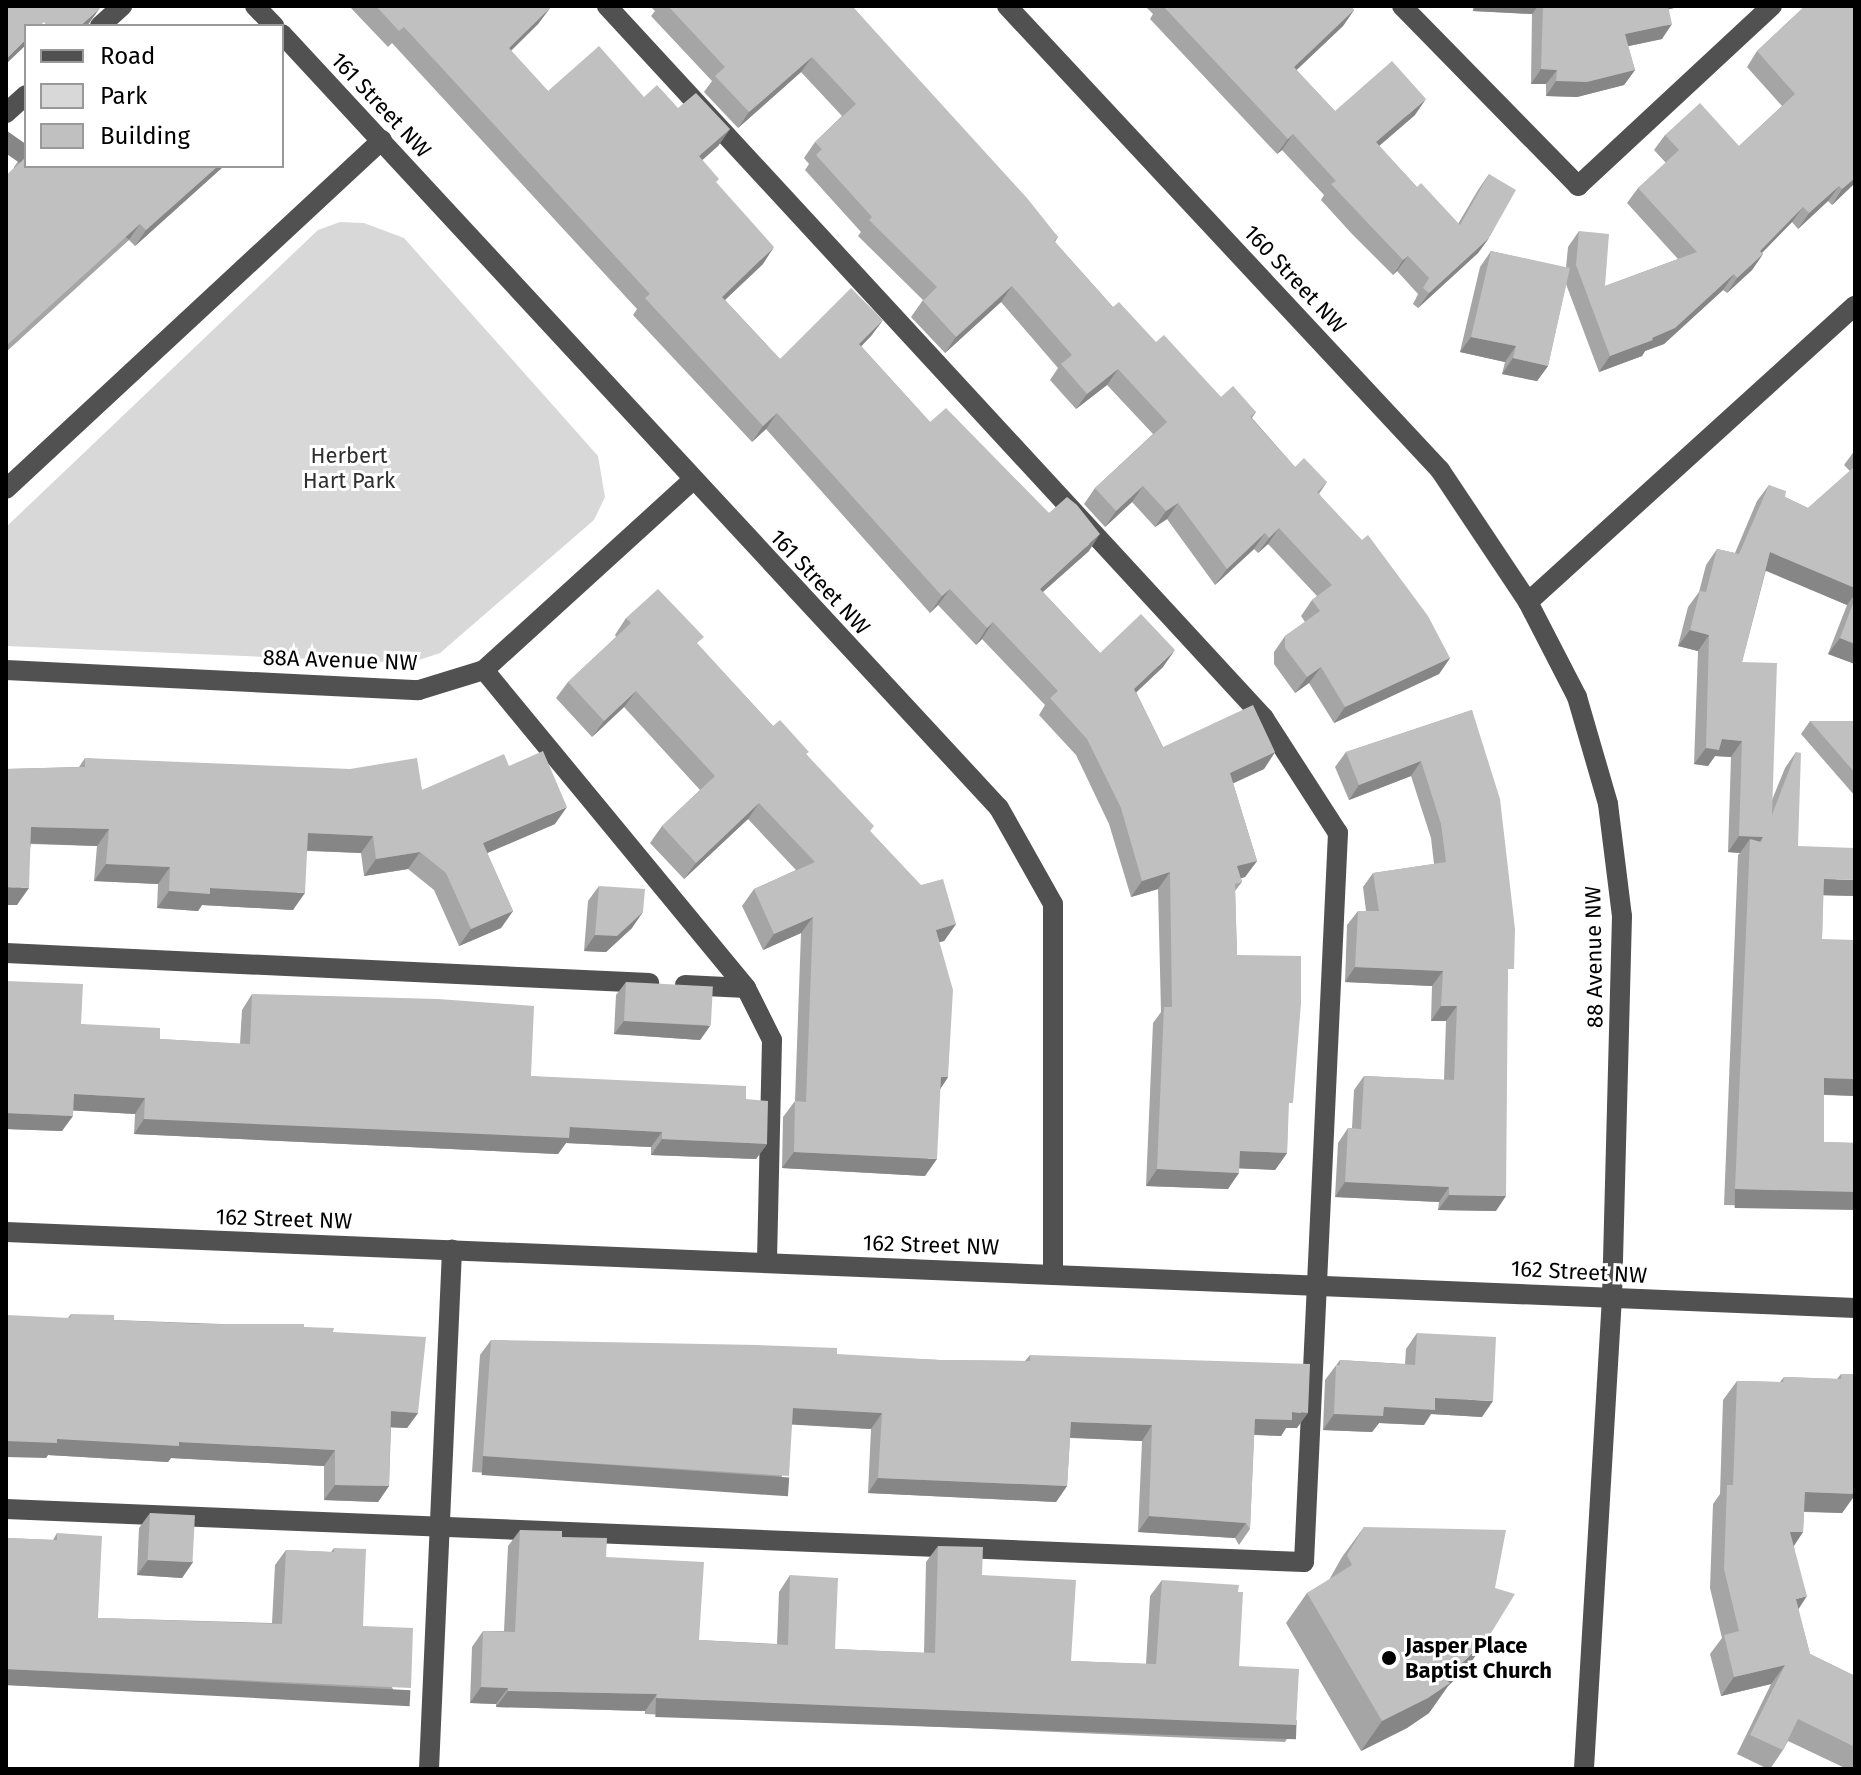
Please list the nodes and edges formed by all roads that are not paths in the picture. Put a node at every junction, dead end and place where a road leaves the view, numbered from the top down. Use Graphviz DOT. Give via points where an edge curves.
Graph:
graph roads {
  1 [pos="122,6"];
  2 [pos="255,6"];
  3 [pos="607,6"];
  4 [pos="1007,6"];
  5 [pos="1402,6"];
  6 [pos="1772,6"];
  7 [pos="102,24"];
  8 [pos="272,24"];
  9 [pos="284,36"];
  10 [pos="24,97"];
  11 [pos="6,113"];
  12 [pos="382,140"];
  13 [pos="1855,306"];
  14 [pos="693,480"];
  15 [pos="6,489"];
  16 [pos="1528,602"];
  17 [pos="6,670"];
  18 [pos="484,670"];
  19 [pos="6,953"];
  20 [pos="746,988"];
  21 [pos="6,1232"];
  22 [pos="452,1250"];
  23 [pos="767,1263"];
  24 [pos="1053,1274"];
  25 [pos="1319,1285"];
  26 [pos="1612,1297"];
  27 [pos="1855,1308"];
  28 [pos="6,1509"];
  29 [pos="442,1527"];
  30 [pos="429,1769"];
  31 [pos="1584,1769"];
  1 -- 7 [label="street"];
  2 -- 8 [label="street"];
  3 -- 25 [label="street" via="1264,718 1338,833"];
  4 -- 16 [label="street, 160 Street NW" via="1440,470"];
  5 -- 6 [label="street" via="1578,186"];
  9 -- 12 [label="street, 161 Street NW"];
  10 -- 11 [label="street"];
  12 -- 14 [label="street, 161 Street NW"];
  12 -- 15 [label="street"];
  13 -- 16 [label="street"];
  14 -- 18 [label="street, 88A Avenue NW"];
  14 -- 24 [label="street, 161 Street NW" via="999,808 1053,904"];
  16 -- 26 [label="street, 88 Avenue NW" via="1577,697 1608,804 1622,916"];
  17 -- 18 [label="street, 88A Avenue NW" via="419,690"];
  18 -- 20 [label="street"];
  19 -- 20 [label="street"];
  20 -- 23 [label="street" via="772,1040"];
  21 -- 22 [label="street, 162 Street NW"];
  22 -- 23 [label="street, 162 Street NW"];
  22 -- 29 [label="street"];
  23 -- 24 [label="street, 162 Street NW"];
  24 -- 25 [label="street, 162 Street NW"];
  25 -- 26 [label="street, 162 Street NW"];
  25 -- 29 [label="street" via="1304,1562"];
  26 -- 27 [label="street, 162 Street NW"];
  26 -- 31 [label="street, 88 Avenue NW"];
  28 -- 29 [label="street"];
  29 -- 30 [label="street"];
}
